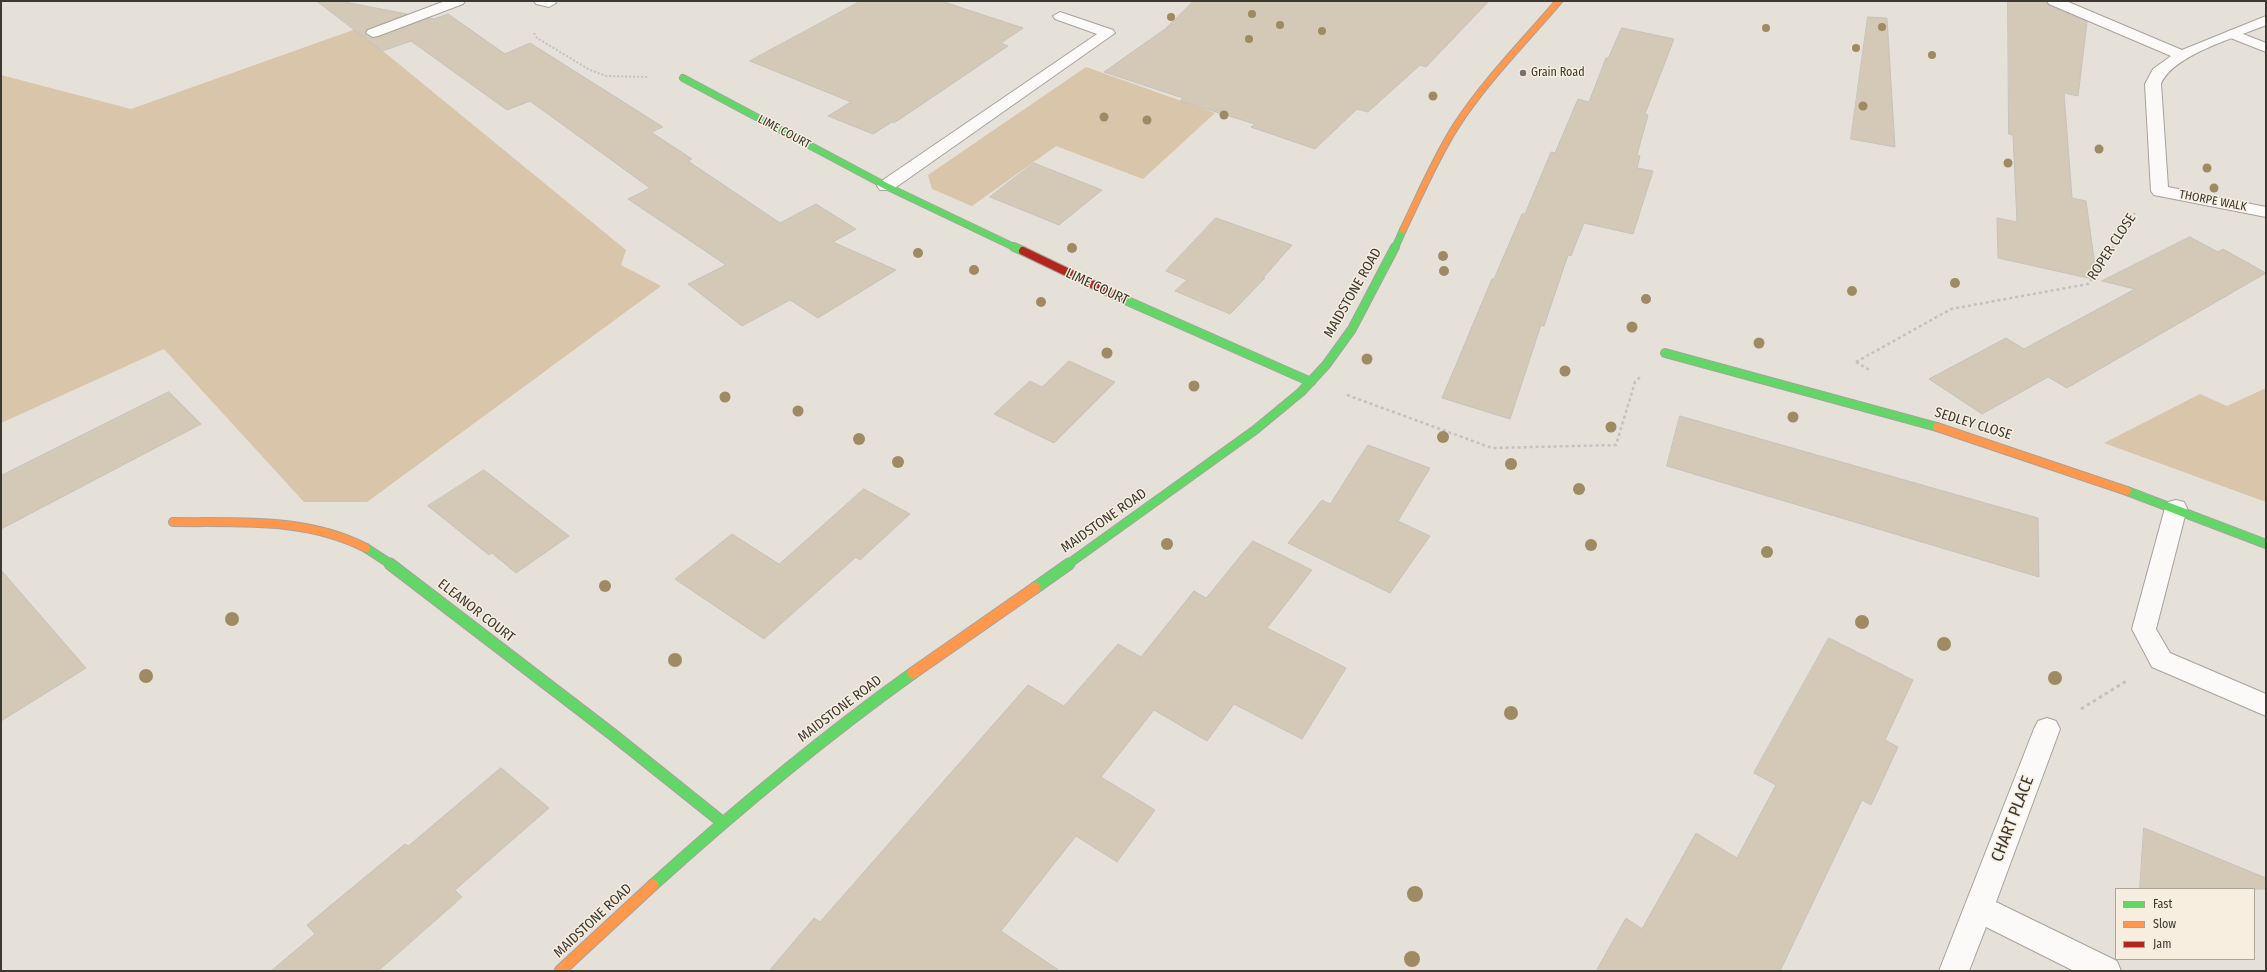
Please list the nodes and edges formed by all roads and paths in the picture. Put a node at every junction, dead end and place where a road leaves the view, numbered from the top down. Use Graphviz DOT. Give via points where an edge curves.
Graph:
graph roads {
  1 [pos="458,1"];
  2 [pos="1559,1"];
  3 [pos="2054,1"];
  4 [pos="545,2"];
  5 [pos="1060,16"];
  6 [pos="2266,20"];
  7 [pos="373,33"];
  8 [pos="2233,34"];
  9 [pos="2266,48"];
  10 [pos="2182,55"];
  11 [pos="683,78"];
  12 [pos="886,186"];
  13 [pos="2160,191"];
  14 [pos="2266,212"];
  15 [pos="1665,353"];
  16 [pos="1856,362"];
  17 [pos="1311,382"];
  18 [pos="2176,508"];
  19 [pos="173,522"];
  20 [pos="2266,544"];
  21 [pos="2161,660"];
  22 [pos="2266,705"];
  23 [pos="2047,730"];
  24 [pos="722,822"];
  25 [pos="1979,909"];
  26 [pos="560,971"];
  27 [pos="1954,971"];
  28 [pos="2106,971"];
  1 -- 7 [label="street"];
  2 -- 17 [label="street, MAIDSTONE ROAD" via="1493,77 1457,125 1439,154 1361,313"];
  3 -- 10 [label="street"];
  4 -- 11 [label="path" via="531,27 537,38 590,70 606,76"];
  5 -- 12 [label="street" via="1108,33"];
  6 -- 8 [label="street"];
  8 -- 9 [label="street"];
  8 -- 10 [label="street"];
  10 -- 13 [label="street" via="2158,72 2153,84"];
  11 -- 12 [label="street, LIME COURT"];
  12 -- 17 [label="street, LIME COURT" via="1116,296"];
  13 -- 14 [label="street, THORPE WALK"];
  13 -- 16 [label="path, ROPER CLOSE" via="2134,186 2136,212 2088,284 1951,309"];
  15 -- 17 [label="path" via="1635,382 1616,445 1492,448"];
  15 -- 18 [label="street, SEDLEY CLOSE" via="1919,422 2083,474"];
  17 -- 24 [label="street, MAIDSTONE ROAD" via="1262,423 1135,518 897,684 803,755"];
  18 -- 20 [label="street, SEDLEY CLOSE"];
  18 -- 21 [label="street" via="2144,629"];
  19 -- 24 [label="street, ELEANOR COURT" via="286,525 322,530 352,539 399,570"];
  21 -- 22 [label="street"];
  21 -- 23 [label="path"];
  23 -- 25 [label="street, CHART PLACE"];
  24 -- 26 [label="street, MAIDSTONE ROAD"];
  25 -- 27 [label="street, CHART PLACE"];
  25 -- 28 [label="street"];
}
